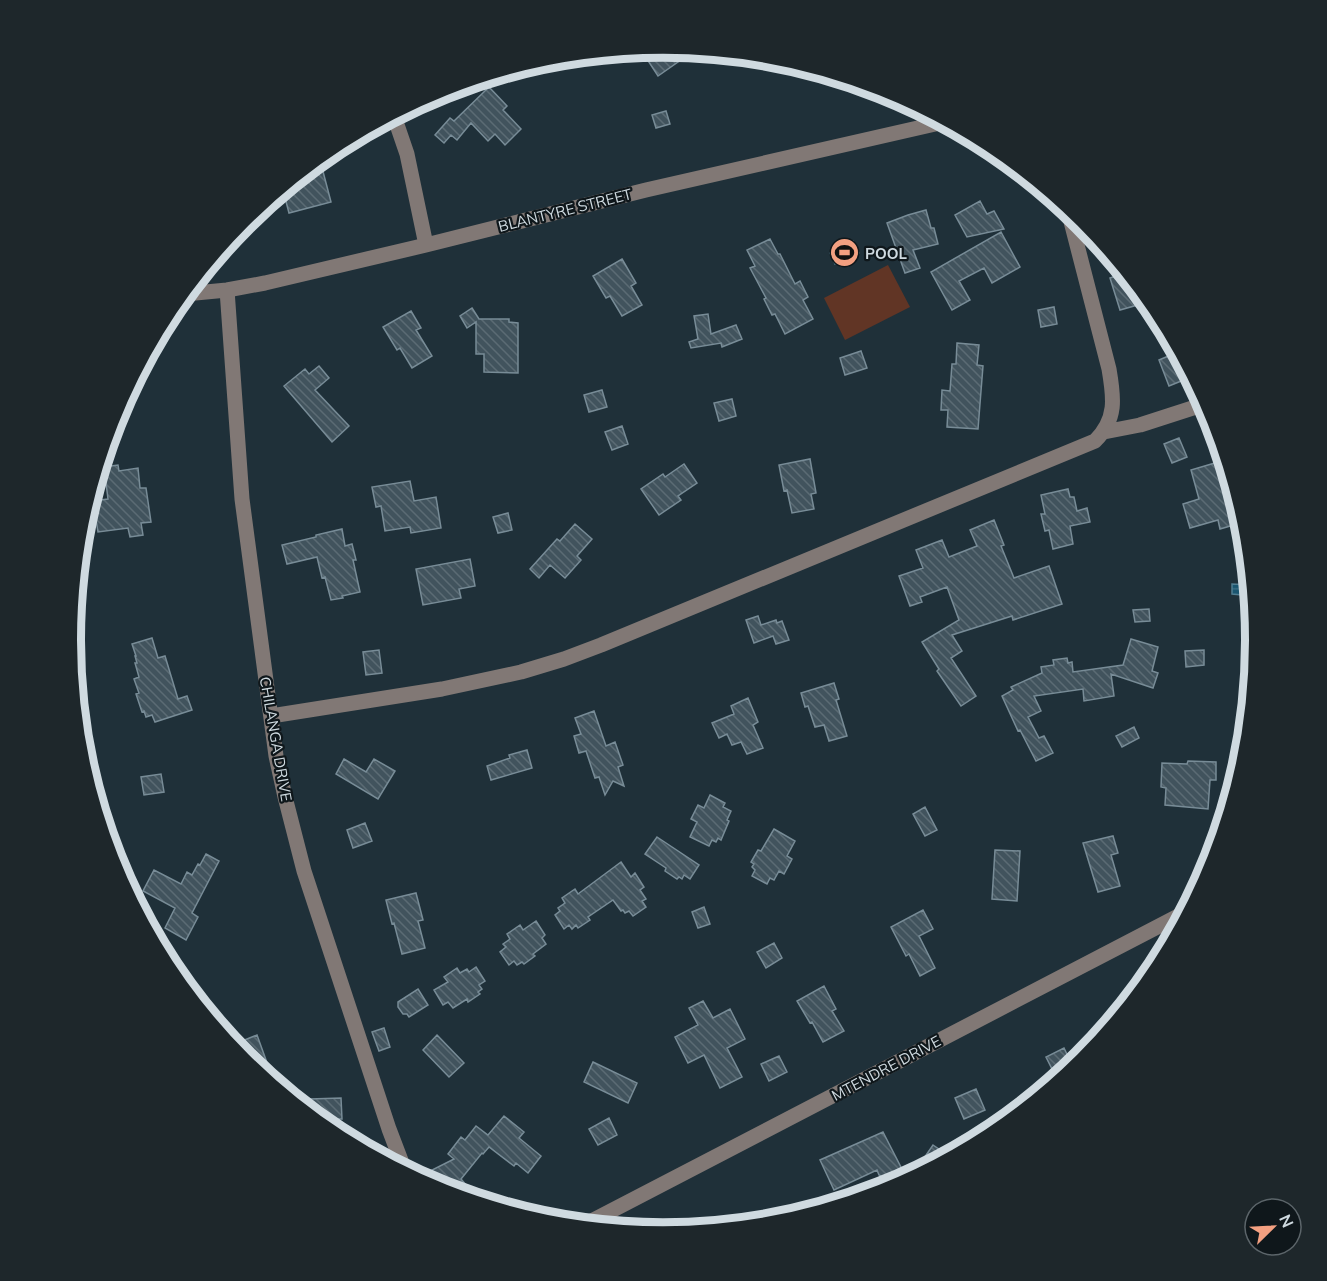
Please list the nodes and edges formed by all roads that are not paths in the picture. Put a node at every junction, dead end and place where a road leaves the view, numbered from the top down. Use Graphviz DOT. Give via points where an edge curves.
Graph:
graph roads {
  1 [pos="396,124"];
  2 [pos="932,125"];
  3 [pos="1072,226"];
  4 [pos="426,245"];
  5 [pos="227,290"];
  6 [pos="197,293"];
  7 [pos="1196,407"];
  8 [pos="1104,432"];
  9 [pos="271,716"];
  10 [pos="1175,918"];
  11 [pos="401,1159"];
  12 [pos="596,1219"];
  1 -- 4 [label="street" via="410,164"];
  2 -- 4 [label="street, BLANTYRE STREET"];
  3 -- 8 [label="street" via="1109,369 1110,419"];
  4 -- 5 [label="street, BLANTYRE STREET"];
  5 -- 6 [label="street, BLANTYRE STREET"];
  5 -- 9 [label="street, CHILANGA DRIVE" via="242,499"];
  7 -- 8 [label="street"];
  8 -- 9 [label="street" via="1082,447 564,659 442,689"];
  9 -- 11 [label="street, CHILANGA DRIVE" via="276,756 304,871"];
  10 -- 12 [label="street, MTENDRE DRIVE"];
}
